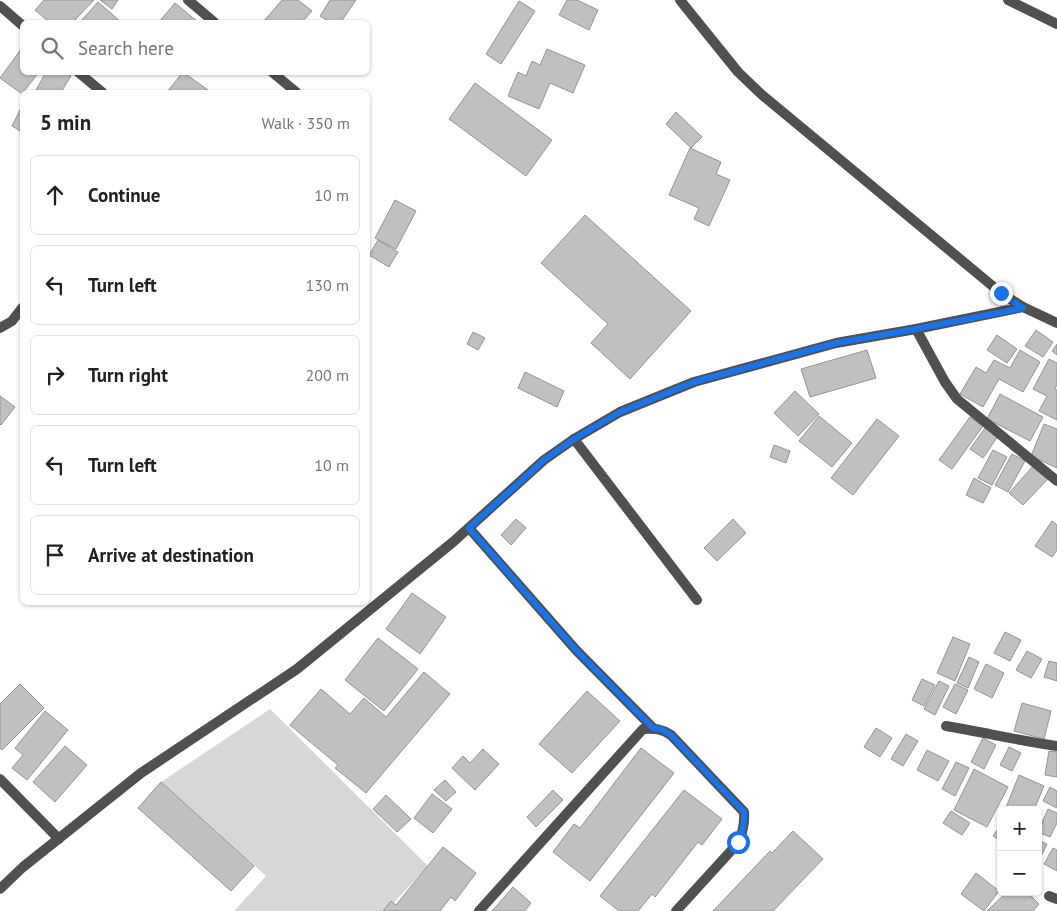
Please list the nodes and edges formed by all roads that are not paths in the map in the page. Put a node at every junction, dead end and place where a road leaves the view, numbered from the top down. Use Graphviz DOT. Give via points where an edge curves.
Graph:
graph roads {
  1 [pos="188,0"];
  2 [pos="680,0"];
  3 [pos="1008,0"];
  4 [pos="0,6"];
  5 [pos="212,20"];
  6 [pos="20,23"];
  7 [pos="1057,24"];
  8 [pos="82,75"];
  9 [pos="276,75"];
  10 [pos="100,90"];
  11 [pos="294,90"];
  12 [pos="1023,308"];
  13 [pos="20,311"];
  14 [pos="1057,323"];
  15 [pos="0,328"];
  16 [pos="916,329"];
  17 [pos="574,439"];
  18 [pos="1057,481"];
  19 [pos="469,528"];
  20 [pos="697,600"];
  21 [pos="946,726"];
  22 [pos="653,728"];
  23 [pos="1057,746"];
  24 [pos="0,779"];
  25 [pos="59,839"];
  26 [pos="0,889"];
  27 [pos="479,911"];
  28 [pos="676,911"];
  1 -- 5 [label="street"];
  2 -- 12 [label="street" via="754,88"];
  3 -- 7 [label="street"];
  4 -- 6 [label="street"];
  8 -- 10 [label="street"];
  9 -- 11 [label="street"];
  12 -- 14 [label="street"];
  12 -- 16 [label="street"];
  13 -- 15 [label="street" via="12,321"];
  16 -- 17 [label="street" via="836,343 694,382 620,412"];
  16 -- 18 [label="street" via="958,399"];
  17 -- 19 [label="street" via="544,460"];
  17 -- 20 [label="street"];
  19 -- 22 [label="street" via="576,650"];
  19 -- 25 [label="street" via="297,669 141,773"];
  21 -- 23 [label="street"];
  22 -- 27 [label="street" via="643,729"];
  22 -- 28 [label="street" via="671,735 744,812 743,832 738,842"];
  24 -- 25 [label="street"];
  25 -- 26 [label="street"];
}
